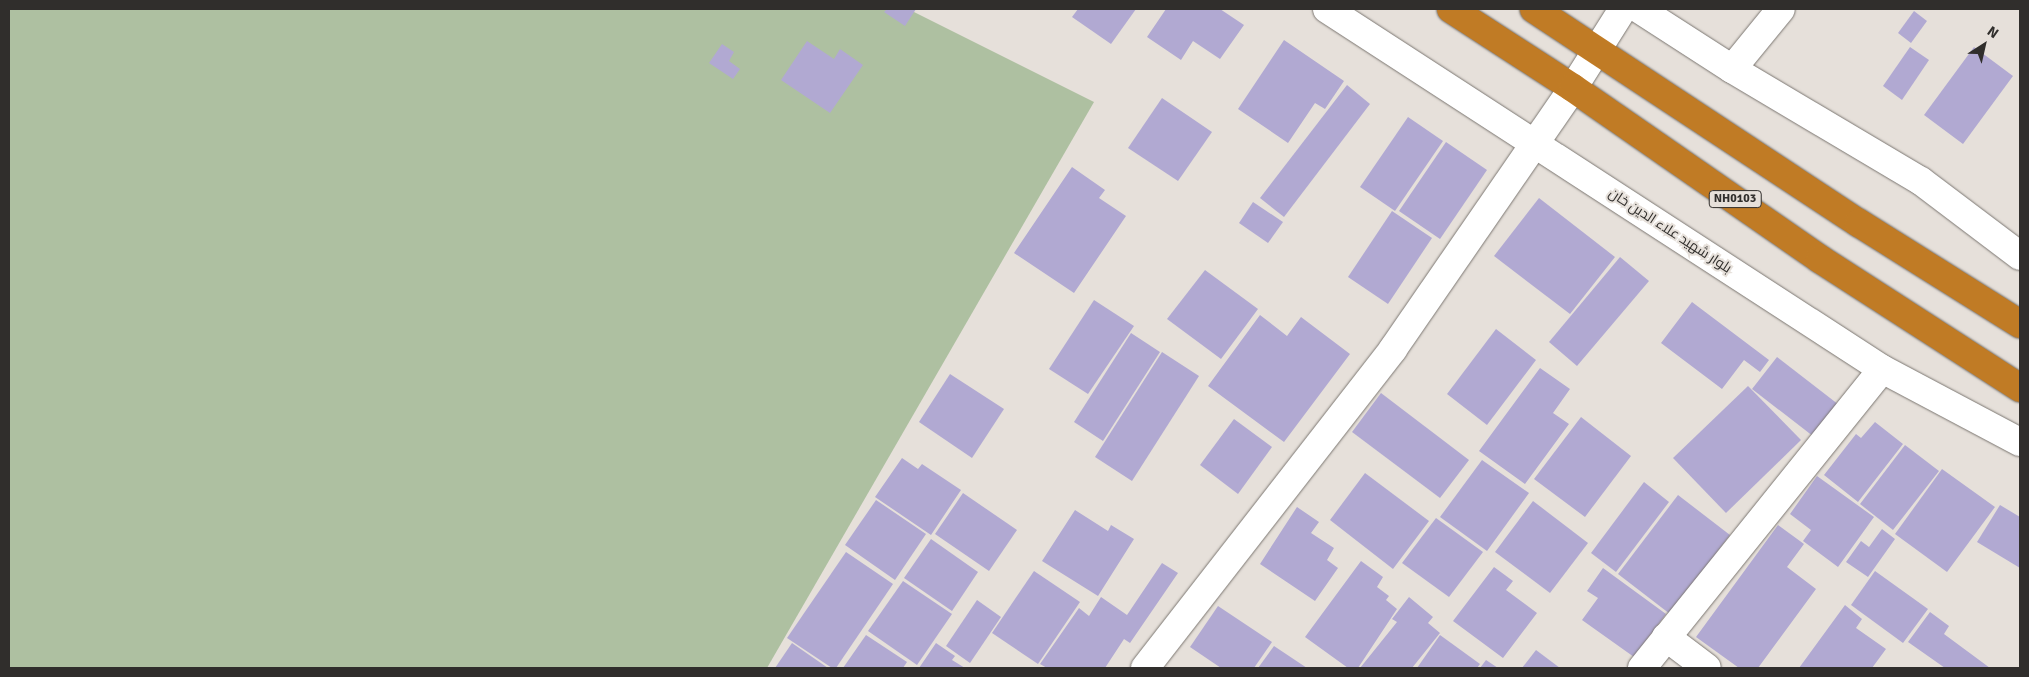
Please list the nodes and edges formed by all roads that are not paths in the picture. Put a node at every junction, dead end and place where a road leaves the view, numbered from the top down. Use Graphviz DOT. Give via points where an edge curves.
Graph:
graph roads {
  1 [pos="1327,9"];
  2 [pos="1451,9"];
  3 [pos="1534,9"];
  4 [pos="1623,9"];
  5 [pos="1639,9"];
  6 [pos="1781,9"];
  7 [pos="1597,50"];
  8 [pos="1732,69"];
  9 [pos="1572,88"];
  10 [pos="1534,143"];
  11 [pos="2020,256"];
  12 [pos="2020,324"];
  13 [pos="1882,370"];
  14 [pos="2020,388"];
  15 [pos="2020,442"];
  16 [pos="1666,636"];
  17 [pos="1145,668"];
  18 [pos="1642,668"];
  19 [pos="1707,668"];
  1 -- 10 [label="street, بلوار شهید علاء الدین خان"];
  2 -- 9 [label="highway, NH0103"];
  3 -- 7 [label="highway"];
  4 -- 7 [label="street"];
  5 -- 8 [label="street"];
  6 -- 8 [label="street"];
  7 -- 9 [label="street"];
  7 -- 12 [label="highway" via="1859,223"];
  8 -- 11 [label="street" via="1921,181"];
  9 -- 10 [label="street"];
  9 -- 14 [label="highway, NH0103" via="1820,260"];
  10 -- 13 [label="street, بلوار شهید علاء الدین خان"];
  10 -- 17 [label="street" via="1393,349"];
  13 -- 15 [label="street, بلوار شهید علاء الدین خان"];
  13 -- 16 [label="street"];
  16 -- 18 [label="street"];
  16 -- 19 [label="street"];
}
